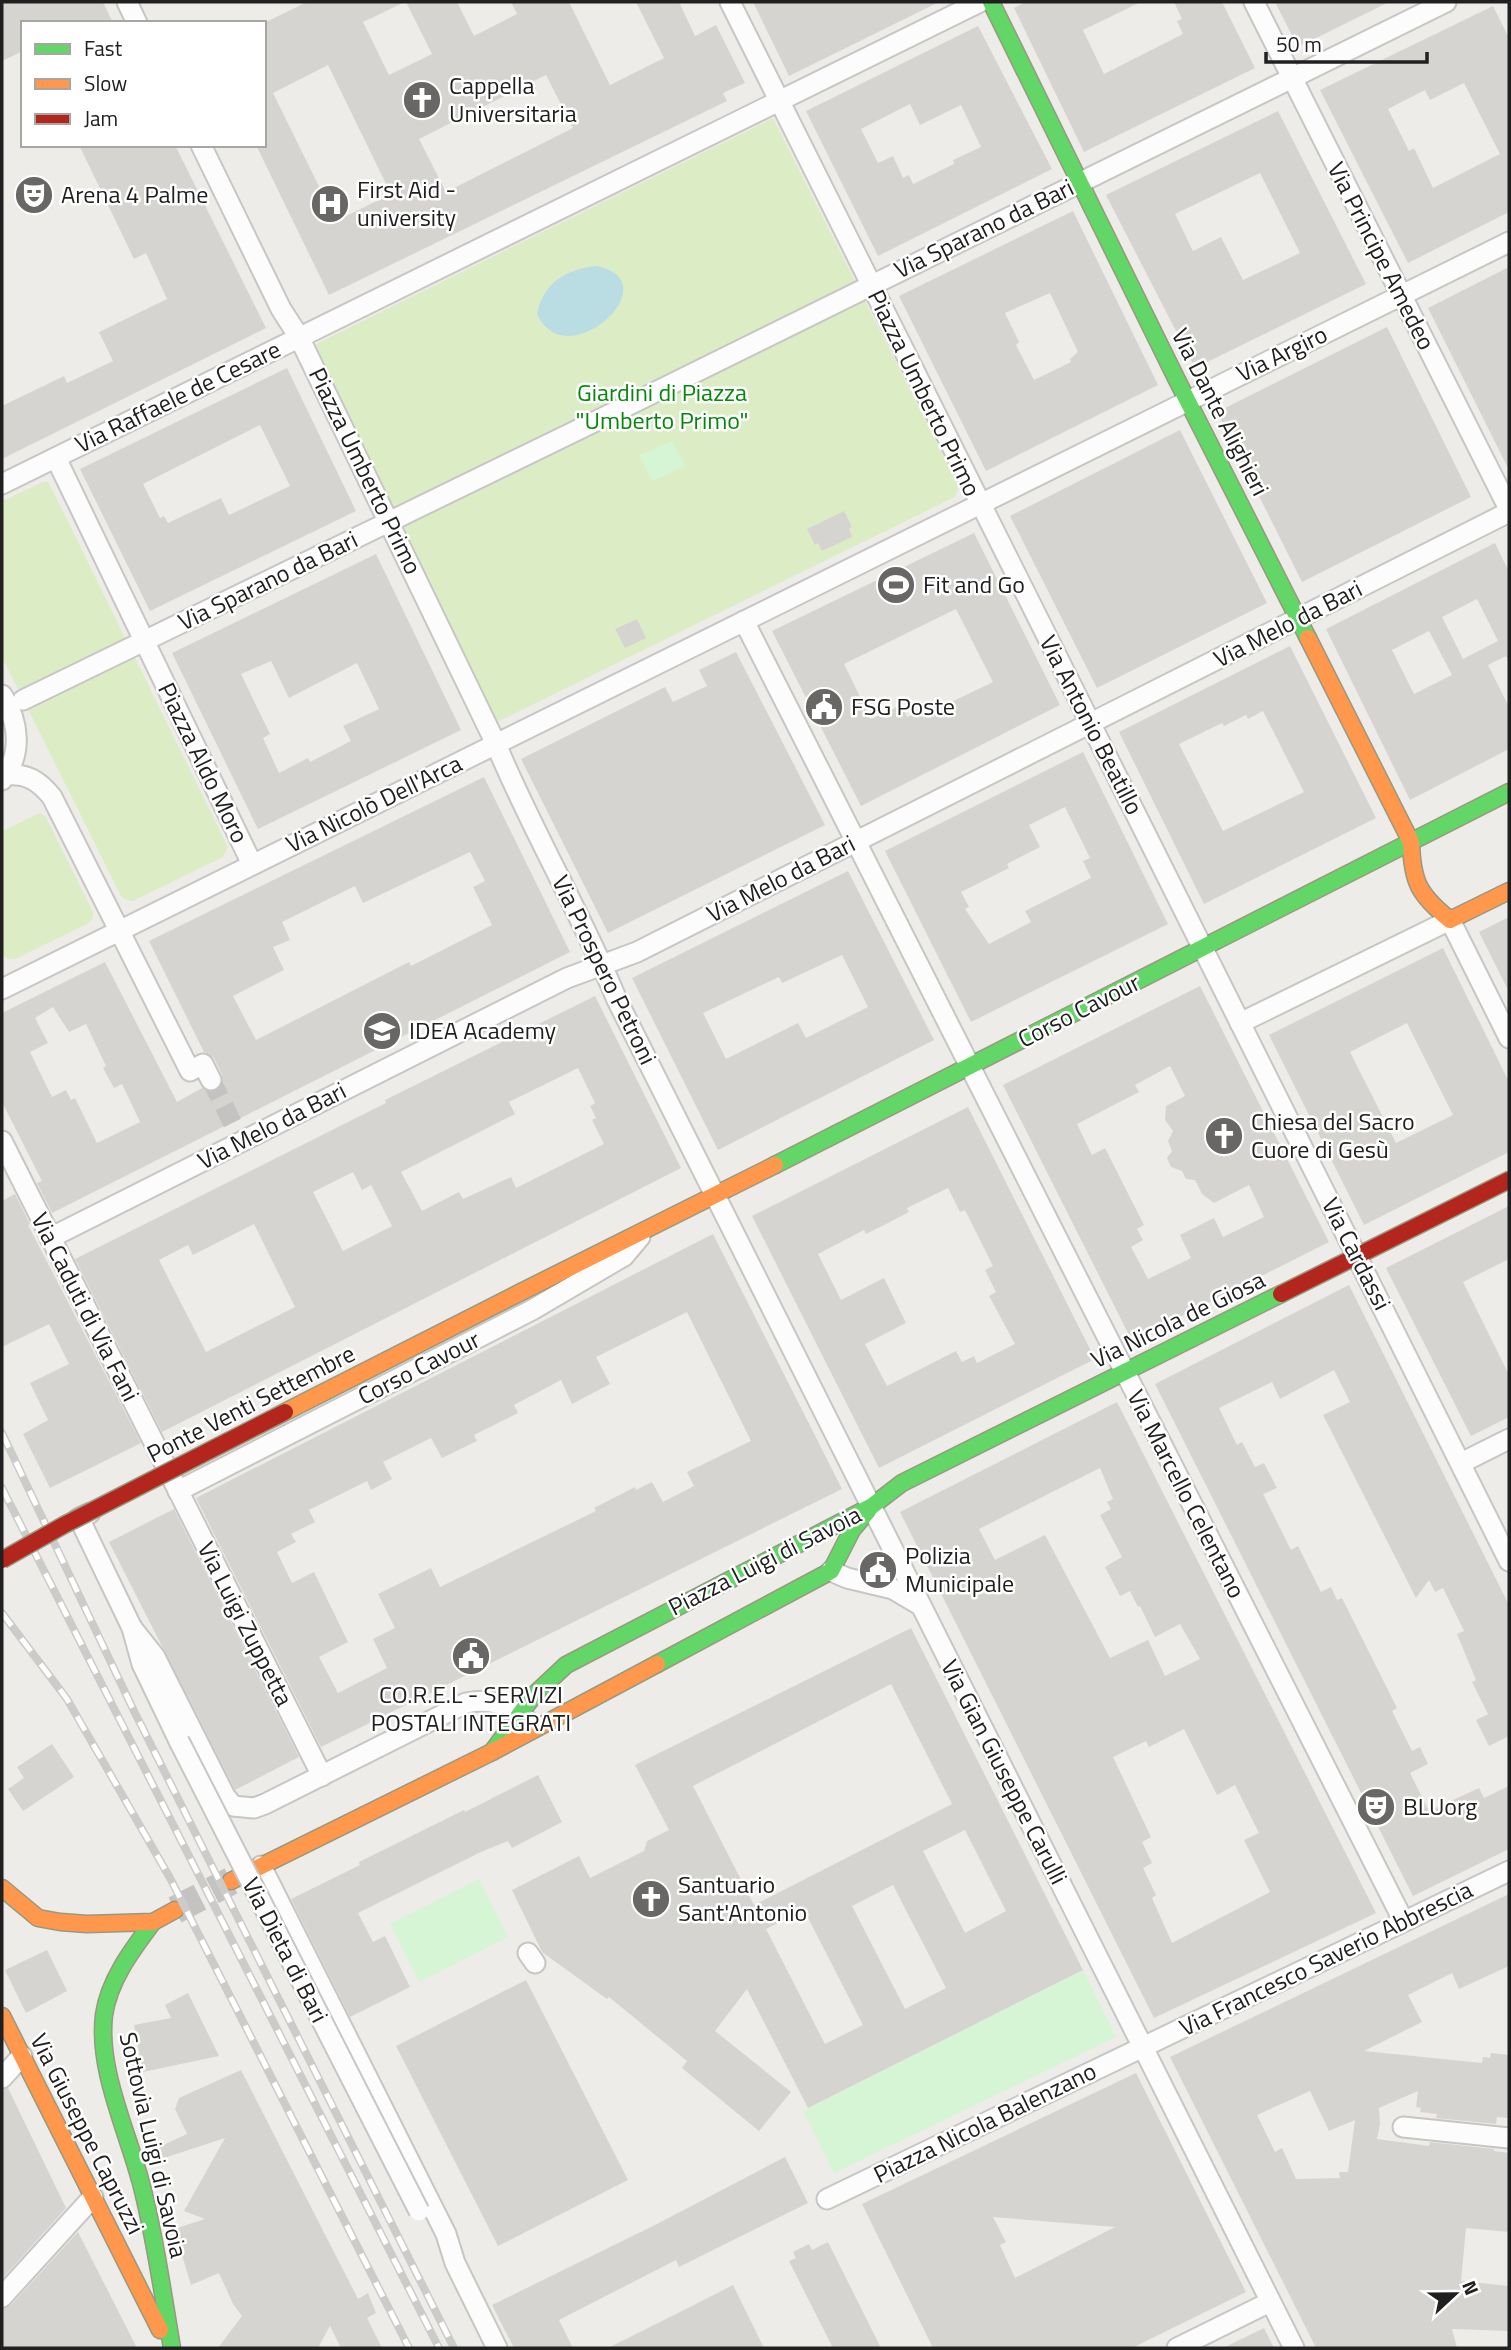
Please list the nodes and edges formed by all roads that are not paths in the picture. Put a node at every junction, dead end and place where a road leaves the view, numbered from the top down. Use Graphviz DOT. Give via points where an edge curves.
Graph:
graph roads {
  1 [pos="127,2"];
  2 [pos="730,2"];
  3 [pos="980,2"];
  4 [pos="991,2"];
  5 [pos="1254,2"];
  6 [pos="1446,2"];
  7 [pos="136,21"];
  8 [pos="1292,78"];
  9 [pos="780,100"];
  10 [pos="202,147"];
  11 [pos="1079,182"];
  12 [pos="1509,242"];
  13 [pos="871,284"];
  14 [pos="1401,296"];
  15 [pos="299,337"];
  16 [pos="1188,401"];
  17 [pos="56,457"];
  18 [pos="2,484"];
  19 [pos="980,503"];
  20 [pos="1509,511"];
  21 [pos="390,522"];
  22 [pos="1299,618"];
  23 [pos="744,621"];
  24 [pos="145,641"];
  25 [pos="2,695"];
  26 [pos="23,701"];
  27 [pos="1090,724"];
  28 [pos="496,744"];
  29 [pos="4,777"];
  30 [pos="1509,792"];
  31 [pos="856,841"];
  32 [pos="1411,842"];
  33 [pos="252,864"];
  34 [pos="1509,891"];
  35 [pos="1450,920"];
  36 [pos="119,930"];
  37 [pos="1202,947"];
  38 [pos="603,966"];
  39 [pos="2,989"];
  40 [pos="1240,1023"];
  41 [pos="1509,1038"];
  42 [pos="970,1066"];
  43 [pos="211,1080"];
  44 [pos="2,1141"];
  45 [pos="1509,1181"];
  46 [pos="715,1195"];
  47 [pos="647,1228"];
  48 [pos="50,1238"];
  49 [pos="1357,1256"];
  50 [pos="523,1291"];
  51 [pos="1124,1372"];
  52 [pos="1509,1439"];
  53 [pos="1461,1463"];
  54 [pos="169,1473"];
  55 [pos="178,1491"];
  56 [pos="872,1506"];
  57 [pos="2,1560"];
  58 [pos="1509,1561"];
  59 [pos="831,1571"];
  60 [pos="920,1605"];
  61 [pos="132,1628"];
  62 [pos="566,1665"];
  63 [pos="584,1702"];
  64 [pos="518,1712"];
  65 [pos="536,1728"];
  66 [pos="492,1752"];
  67 [pos="322,1776"];
  68 [pos="261,1866"];
  69 [pos="1509,1871"];
  70 [pos="231,1881"];
  71 [pos="2,1884"];
  72 [pos="175,1910"];
  73 [pos="1403,1920"];
  74 [pos="153,1922"];
  75 [pos="2,2016"];
  76 [pos="1143,2047"];
  77 [pos="22,2056"];
  78 [pos="2,2078"];
  79 [pos="1403,2127"];
  80 [pos="1509,2138"];
  81 [pos="93,2197"];
  82 [pos="827,2199"];
  83 [pos="455,2263"];
  84 [pos="2,2297"];
  85 [pos="1270,2302"];
  86 [pos="171,2348"];
  87 [pos="497,2348"];
  88 [pos="1177,2348"];
  89 [pos="1294,2348"];
  1 -- 7 [label="street"];
  2 -- 9 [label="street"];
  3 -- 9 [label="street"];
  4 -- 11 [label="main road, Via Dante Alighieri"];
  5 -- 8 [label="street, Via Principe Amedeo"];
  6 -- 8 [label="street, Via Sparano da Bari"];
  8 -- 11 [label="street, Via Sparano da Bari"];
  8 -- 14 [label="street, Via Principe Amedeo"];
  9 -- 13 [label="street, Piazza Umberto Primo"];
  9 -- 15 [label="street, Piazza Umberto Primo"];
  10 -- 15 [label="street"];
  11 -- 13 [label="street, Via Sparano da Bari"];
  11 -- 16 [label="main road, Via Dante Alighieri"];
  12 -- 14 [label="street, Via Argiro"];
  13 -- 19 [label="street, Piazza Umberto Primo"];
  13 -- 21 [label="street, Via Sparano da Bari"];
  14 -- 16 [label="street, Via Argiro"];
  14 -- 20 [label="street, Via Principe Amedeo"];
  15 -- 17 [label="street, Via Raffaele de Cesare"];
  15 -- 21 [label="street, Piazza Umberto Primo"];
  16 -- 19 [label="street, Via Argiro"];
  16 -- 22 [label="main road, Via Dante Alighieri"];
  17 -- 18 [label="street"];
  17 -- 24 [label="street, Piazza Aldo Moro"];
  19 -- 23 [label="street, Piazza Umberto Primo"];
  19 -- 27 [label="street, Via Antonio Beatillo"];
  20 -- 22 [label="street, Via Melo da Bari"];
  21 -- 24 [label="street, Via Sparano da Bari"];
  21 -- 28 [label="street, Piazza Umberto Primo"];
  22 -- 27 [label="street, Via Melo da Bari"];
  22 -- 32 [label="main road, Via Dante Alighieri"];
  23 -- 28 [label="street, Piazza Umberto Primo"];
  23 -- 31 [label="street, Via Marcello Celentano"];
  24 -- 26 [label="street"];
  24 -- 33 [label="street, Piazza Aldo Moro"];
  25 -- 29 [label="street" via="16,729 14,758"];
  27 -- 31 [label="street, Via Melo da Bari"];
  27 -- 37 [label="street, Via Antonio Beatillo"];
  28 -- 33 [label="street, Via Nicolò Dell'Arca"];
  28 -- 38 [label="street, Via Prospero Petroni"];
  29 -- 36 [label="street" via="29,777 47,791"];
  30 -- 32 [label="main road, Corso Cavour"];
  31 -- 38 [label="street, Via Melo da Bari"];
  31 -- 42 [label="street, Via Marcello Celentano"];
  32 -- 35 [label="main road" via="1415,885"];
  32 -- 37 [label="main road, Corso Cavour"];
  33 -- 36 [label="street, Piazza Aldo Moro"];
  34 -- 35 [label="main road"];
  35 -- 40 [label="street"];
  35 -- 41 [label="street"];
  36 -- 39 [label="street, Piazza Aldo Moro"];
  36 -- 43 [label="street" via="190,1071 203,1064"];
  37 -- 40 [label="street, Via Cardassi"];
  37 -- 42 [label="main road, Corso Cavour"];
  38 -- 46 [label="street, Via Prospero Petroni"];
  38 -- 48 [label="street, Via Melo da Bari" via="567,978"];
  40 -- 49 [label="street, Via Cardassi"];
  42 -- 46 [label="main road, Corso Cavour"];
  42 -- 51 [label="street, Via Marcello Celentano"];
  44 -- 48 [label="street, Via Caduti di Via Fani"];
  45 -- 49 [label="main road, Via Nicola de Giosa"];
  46 -- 47 [label="main road, Corso Cavour"];
  46 -- 56 [label="street, Via Gian Giuseppe Carulli"];
  47 -- 50 [label="main road, Corso Cavour"];
  47 -- 55 [label="street, Corso Cavour" via="624,1256 532,1310"];
  48 -- 54 [label="street, Via Caduti di Via Fani"];
  49 -- 51 [label="main road, Via Nicola de Giosa"];
  49 -- 53 [label="street, Via Cardassi"];
  50 -- 57 [label="main road, Ponte Venti Settembre, bridge"];
  51 -- 56 [label="main road, Via Nicola de Giosa" via="902,1483"];
  51 -- 73 [label="street, Via Marcello Celentano"];
  52 -- 53 [label="street"];
  53 -- 58 [label="street, Via Cardassi"];
  54 -- 55 [label="street, Via Luigi Zuppetta"];
  54 -- 61 [label="street, Via Dieta di Bari" via="79,1518"];
  55 -- 67 [label="street, Via Luigi Zuppetta"];
  56 -- 59 [label="main road, Piazza Luigi di Savoia" via="852,1530"];
  56 -- 60 [label="street, Via Gian Giuseppe Carulli"];
  56 -- 62 [label="main road, Piazza Luigi di Savoia"];
  59 -- 60 [label="street" via="892,1589"];
  59 -- 63 [label="main road, Piazza Luigi di Savoia"];
  60 -- 76 [label="street, Via Gian Giuseppe Carulli"];
  61 -- 67 [label="street, Via Dieta di Bari" via="155,1657 233,1806 254,1808"];
  61 -- 83 [label="street, Via Dieta di Bari, bridge" via="142,1664 179,1741 419,2211 440,2249"];
  62 -- 63 [label="street" via="556,1688 562,1699"];
  62 -- 64 [label="main road, Piazza Luigi di Savoia"];
  63 -- 65 [label="main road, Piazza Luigi di Savoia"];
  64 -- 65 [label="street"];
  64 -- 66 [label="main road, Piazza Luigi di Savoia"];
  64 -- 67 [label="street" via="484,1700 466,1703"];
  65 -- 66 [label="main road, Piazza Luigi di Savoia"];
  66 -- 68 [label="main road, Piazza Luigi di Savoia"];
  68 -- 70 [label="main road"];
  68 -- 83 [label="street, Via Dieta di Bari" via="446,2234"];
  69 -- 73 [label="street, Via Francesco Saverio Abbrescia"];
  71 -- 74 [label="main road, Sottovia Luigi di Savoia" via="38,1918 87,1924"];
  72 -- 74 [label="main road, Sottovia Luigi di Savoia"];
  73 -- 76 [label="street, Via Francesco Saverio Abbrescia"];
  74 -- 86 [label="main road, Sottovia Luigi di Savoia" via="113,1988 104,2015 103,2043 143,2190"];
  75 -- 77 [label="main road, Via Giuseppe Capruzzi"];
  76 -- 82 [label="street, Piazza Nicola Balenzano"];
  76 -- 85 [label="street, Via Gian Giuseppe Carulli"];
  77 -- 78 [label="street"];
  77 -- 81 [label="main road, Via Giuseppe Capruzzi"];
  79 -- 80 [label="street"];
  81 -- 84 [label="street"];
  81 -- 86 [label="main road, Via Giuseppe Capruzzi"];
  83 -- 87 [label="street, Via Dieta di Bari"];
  85 -- 88 [label="street"];
  85 -- 89 [label="street, Via Gian Giuseppe Carulli"];
}
